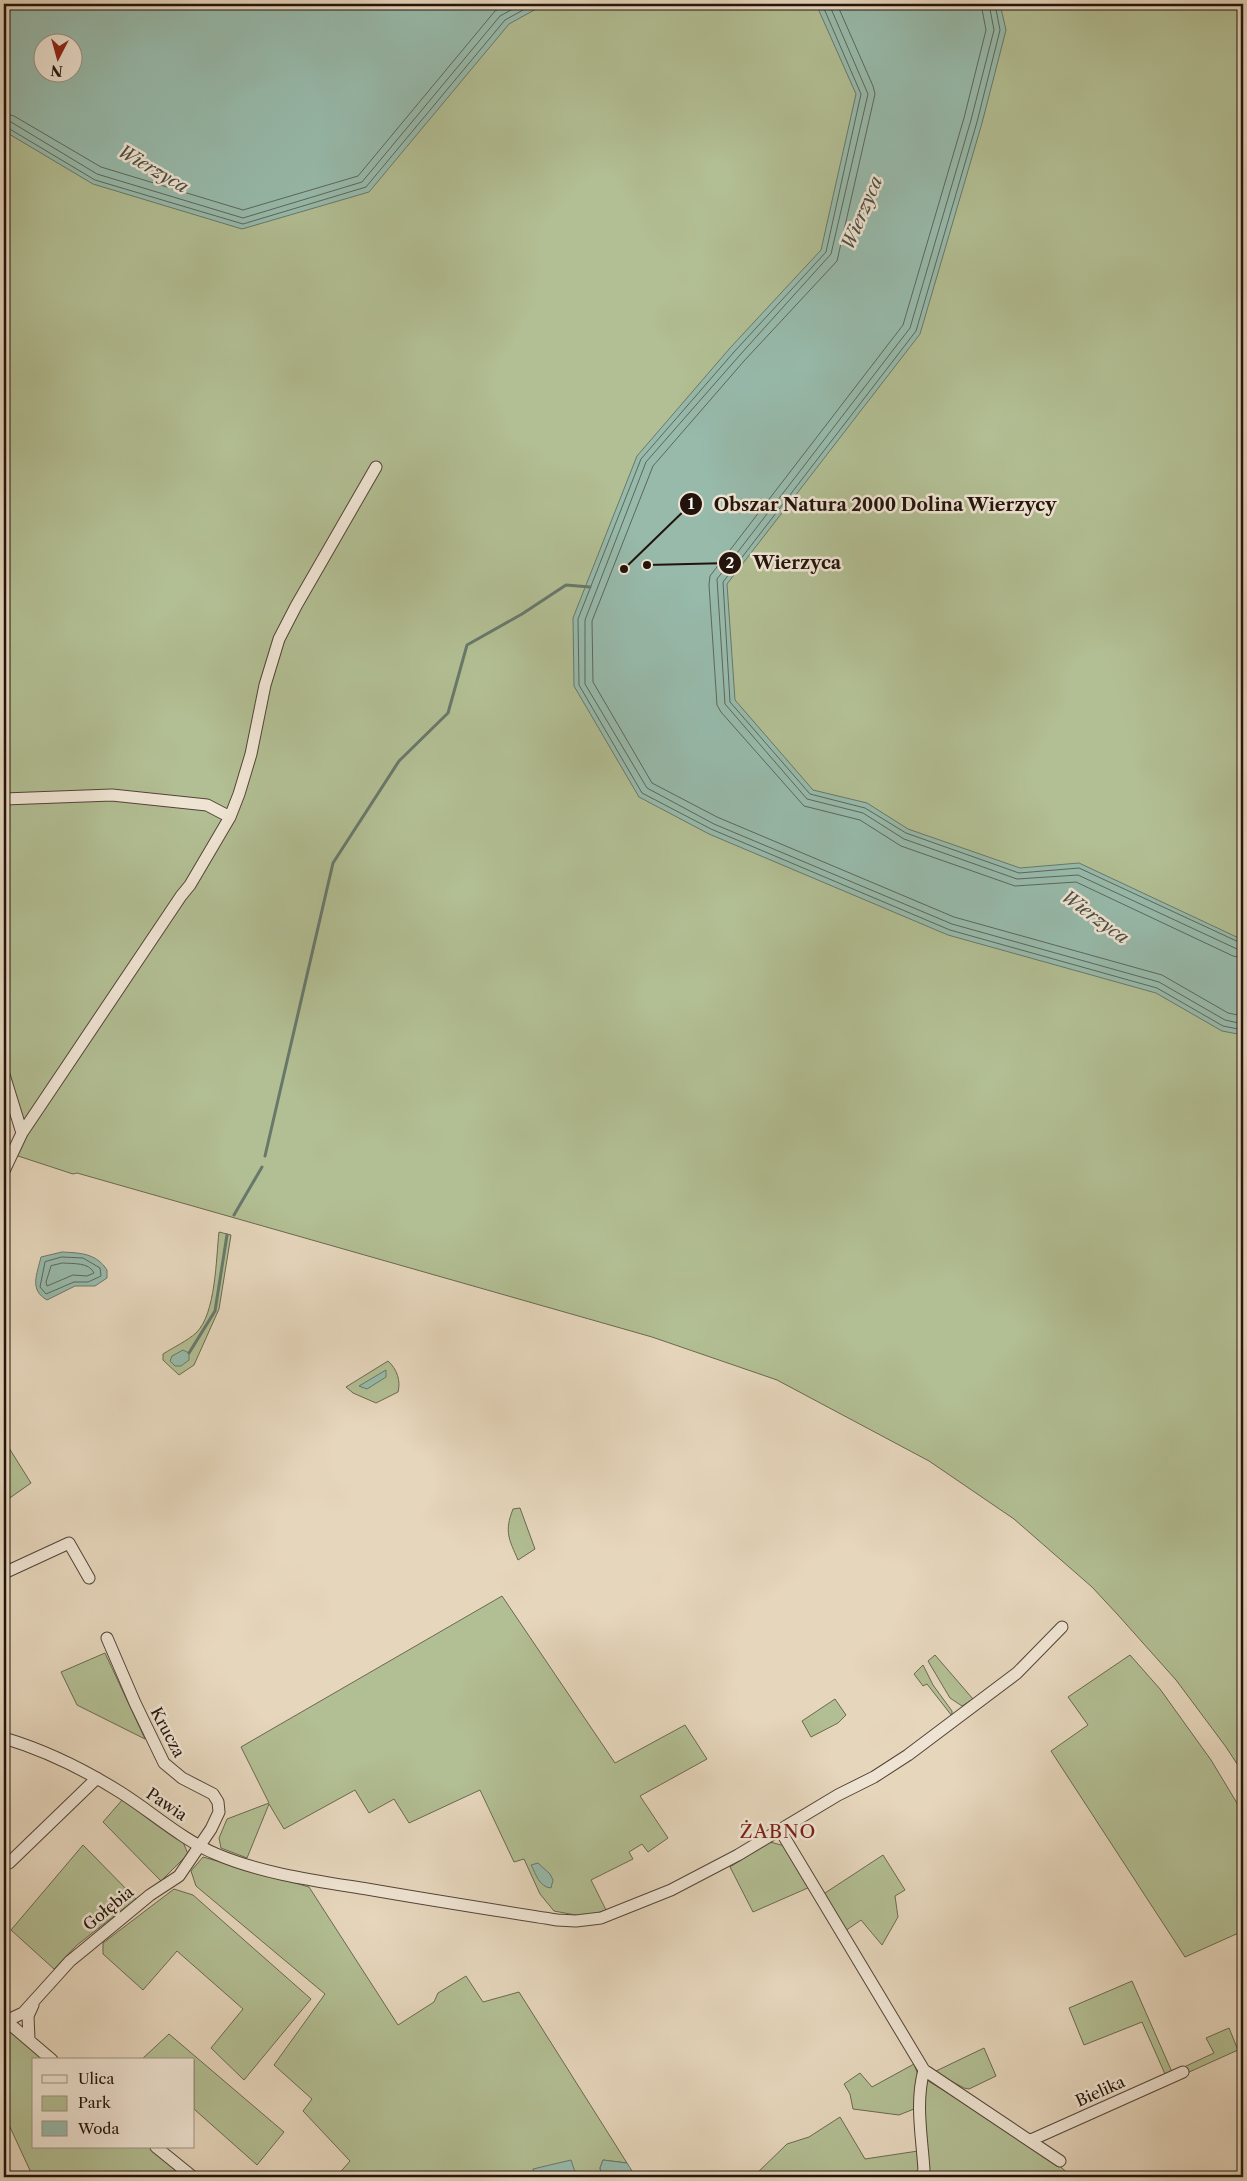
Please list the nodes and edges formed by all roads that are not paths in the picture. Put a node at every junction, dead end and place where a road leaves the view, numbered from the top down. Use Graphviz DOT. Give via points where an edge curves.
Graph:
graph roads {
  1 [pos="376,467"];
  2 [pos="4,799"];
  3 [pos="230,817"];
  4 [pos="4,1075"];
  5 [pos="22,1133"];
  6 [pos="4,1171"];
  7 [pos="4,1573"];
  8 [pos="89,1578"];
  9 [pos="1062,1626"];
  10 [pos="107,1638"];
  11 [pos="4,1738"];
  12 [pos="96,1778"];
  13 [pos="780,1830"];
  14 [pos="200,1845"];
  15 [pos="4,1858"];
  16 [pos="36,1998"];
  17 [pos="5,2020"];
  18 [pos="29,2039"];
  19 [pos="50,2058"];
  20 [pos="924,2070"];
  21 [pos="1183,2072"];
  22 [pos="1030,2140"];
  23 [pos="157,2148"];
  24 [pos="1060,2161"];
  25 [pos="193,2177"];
  26 [pos="921,2177"];
  1 -- 3 [label="street" via="279,639 265,685 251,754"];
  2 -- 3 [label="street" via="112,796 207,805"];
  3 -- 5 [label="street" via="190,885"];
  4 -- 5 [label="street"];
  5 -- 6 [label="street"];
  7 -- 8 [label="street" via="69,1543"];
  9 -- 13 [label="street, Pawia" via="1017,1673 908,1756"];
  10 -- 14 [label="street, Krucza" via="164,1763 176,1775 204,1788 216,1798 218,1817"];
  11 -- 12 [label="street, Pawia"];
  12 -- 14 [label="street, Pawia"];
  12 -- 15 [label="street" via="9,1863"];
  13 -- 14 [label="street, Pawia" via="672,1890 612,1914 585,1920 557,1920 318,1881 235,1861"];
  13 -- 20 [label="street"];
  14 -- 16 [label="street, Gołębia" via="179,1876 150,1895 70,1961"];
  16 -- 17 [label="street, Gołębia" via="23,2013"];
  16 -- 18 [label="street, Gołębia" via="28,2016"];
  17 -- 18 [label="street"];
  18 -- 19 [label="street"];
  20 -- 22 [label="street"];
  20 -- 26 [label="street" via="920,2111 924,2170"];
  21 -- 22 [label="street, Bielika"];
  22 -- 24 [label="street"];
  23 -- 25 [label="street"];
}
